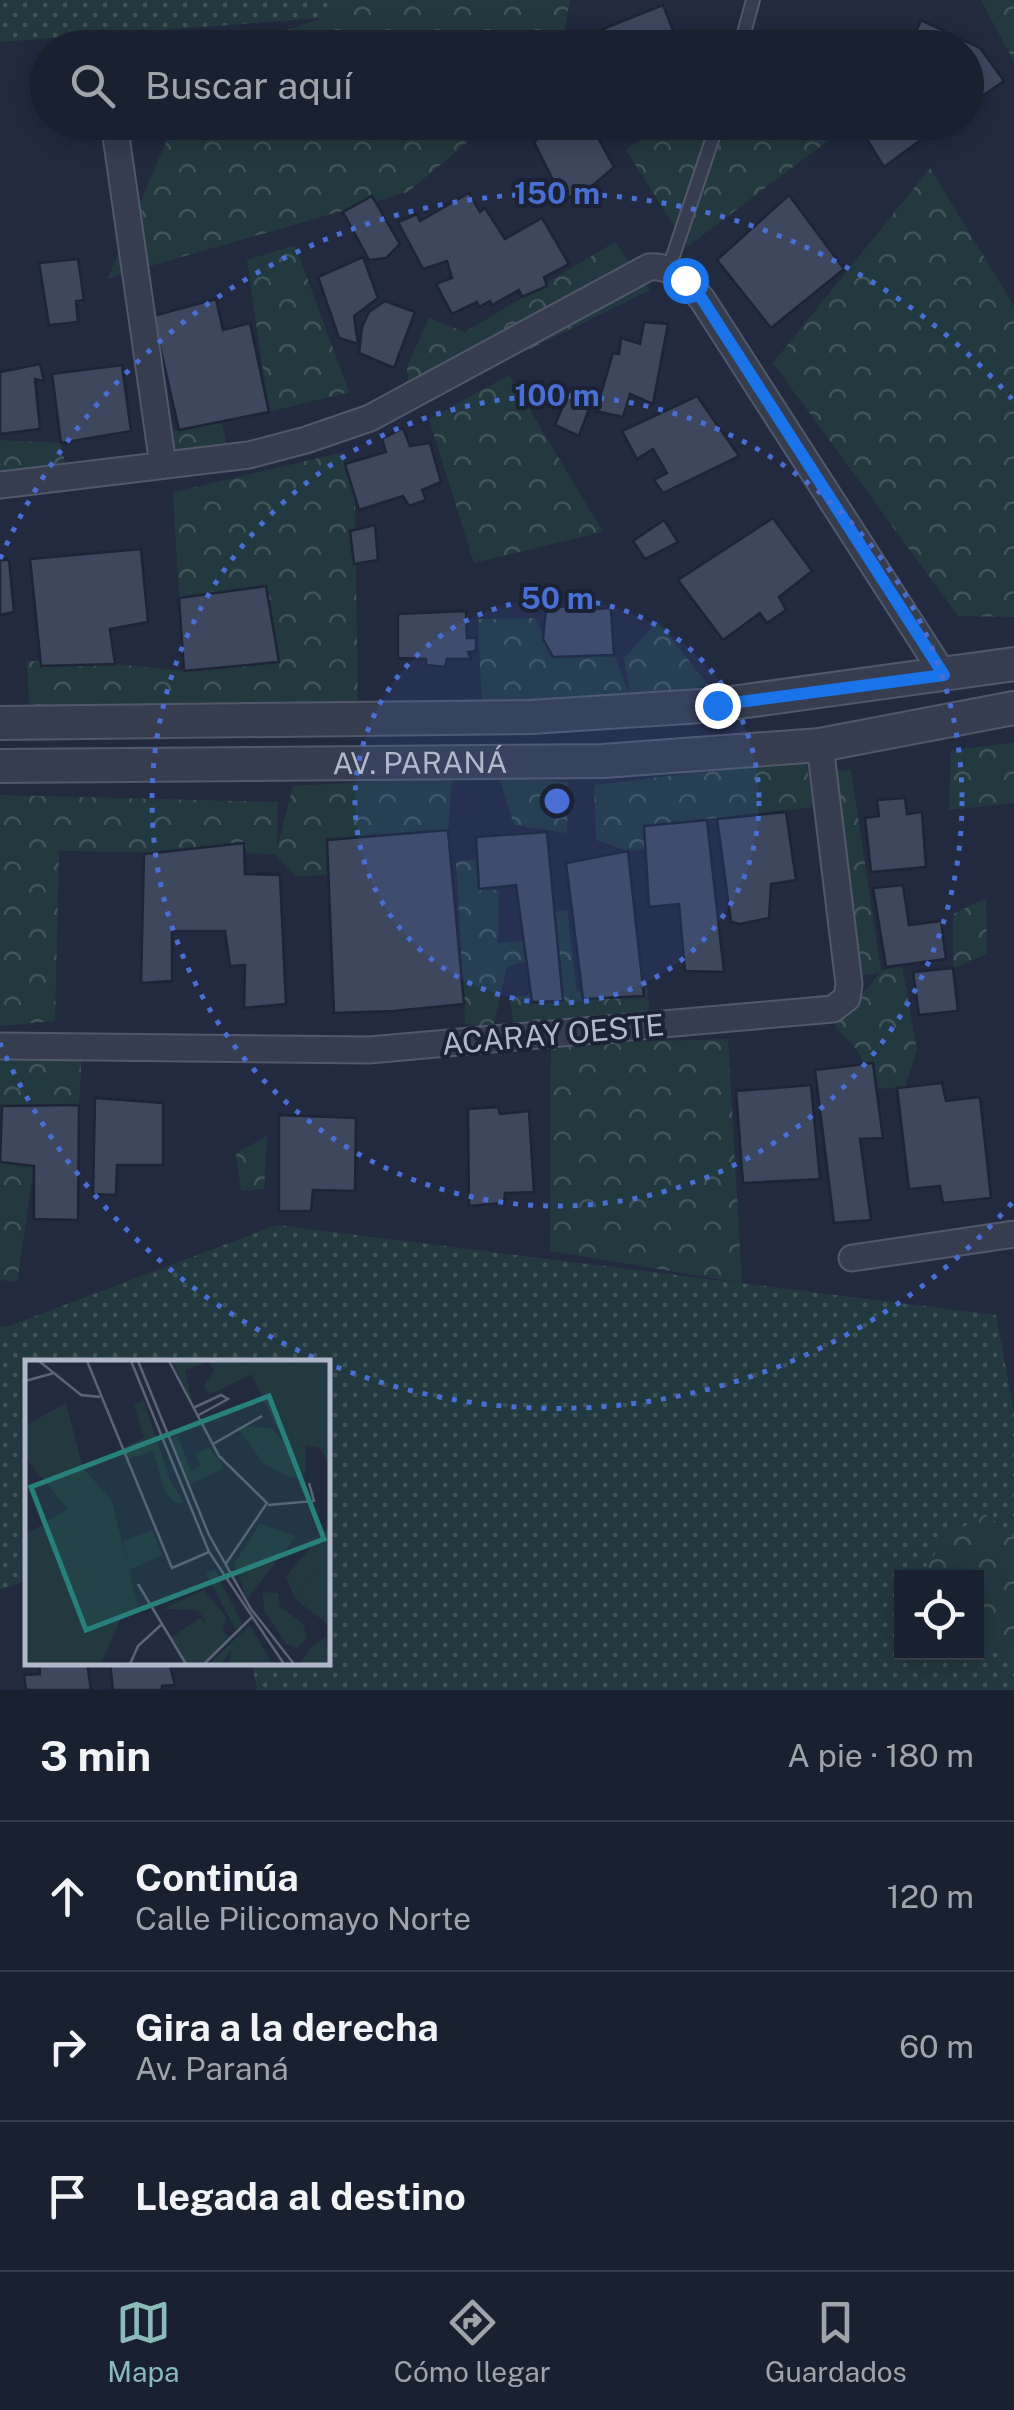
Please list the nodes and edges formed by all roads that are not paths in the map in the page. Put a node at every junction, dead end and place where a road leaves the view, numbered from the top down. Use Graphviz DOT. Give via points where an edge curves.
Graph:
graph roads {
  1 [pos="753,0"];
  2 [pos="745,30"];
  3 [pos="117,140"];
  4 [pos="712,140"];
  5 [pos="669,268"];
  6 [pos="164,465"];
  7 [pos="0,485"];
  8 [pos="1014,664"];
  9 [pos="944,675"];
  10 [pos="1014,708"];
  11 [pos="396,718"];
  12 [pos="0,723"];
  13 [pos="820,744"];
  14 [pos="400,763"];
  15 [pos="0,766"];
  16 [pos="0,1046"];
  17 [pos="1014,1234"];
  18 [pos="852,1258"];
  1 -- 2 [label="lane"];
  3 -- 6 [label="street"];
  4 -- 5 [label="lane"];
  5 -- 6 [label="street" via="650,266 370,418 249,455"];
  5 -- 9 [label="street" via="702,299"];
  6 -- 7 [label="street"];
  8 -- 9 [label="street, AV. PARANÁ"];
  9 -- 11 [label="street, AV. PARANÁ" via="717,705"];
  10 -- 13 [label="street, AV. PARANÁ"];
  11 -- 12 [label="street, AV. PARANÁ"];
  11 -- 14 [label="street"];
  13 -- 14 [label="street, AV. PARANÁ" via="603,761"];
  13 -- 16 [label="street, ACARAY OESTE" via="849,984 847,998 834,1009 369,1050"];
  14 -- 15 [label="street, AV. PARANÁ"];
  17 -- 18 [label="street"];
}
